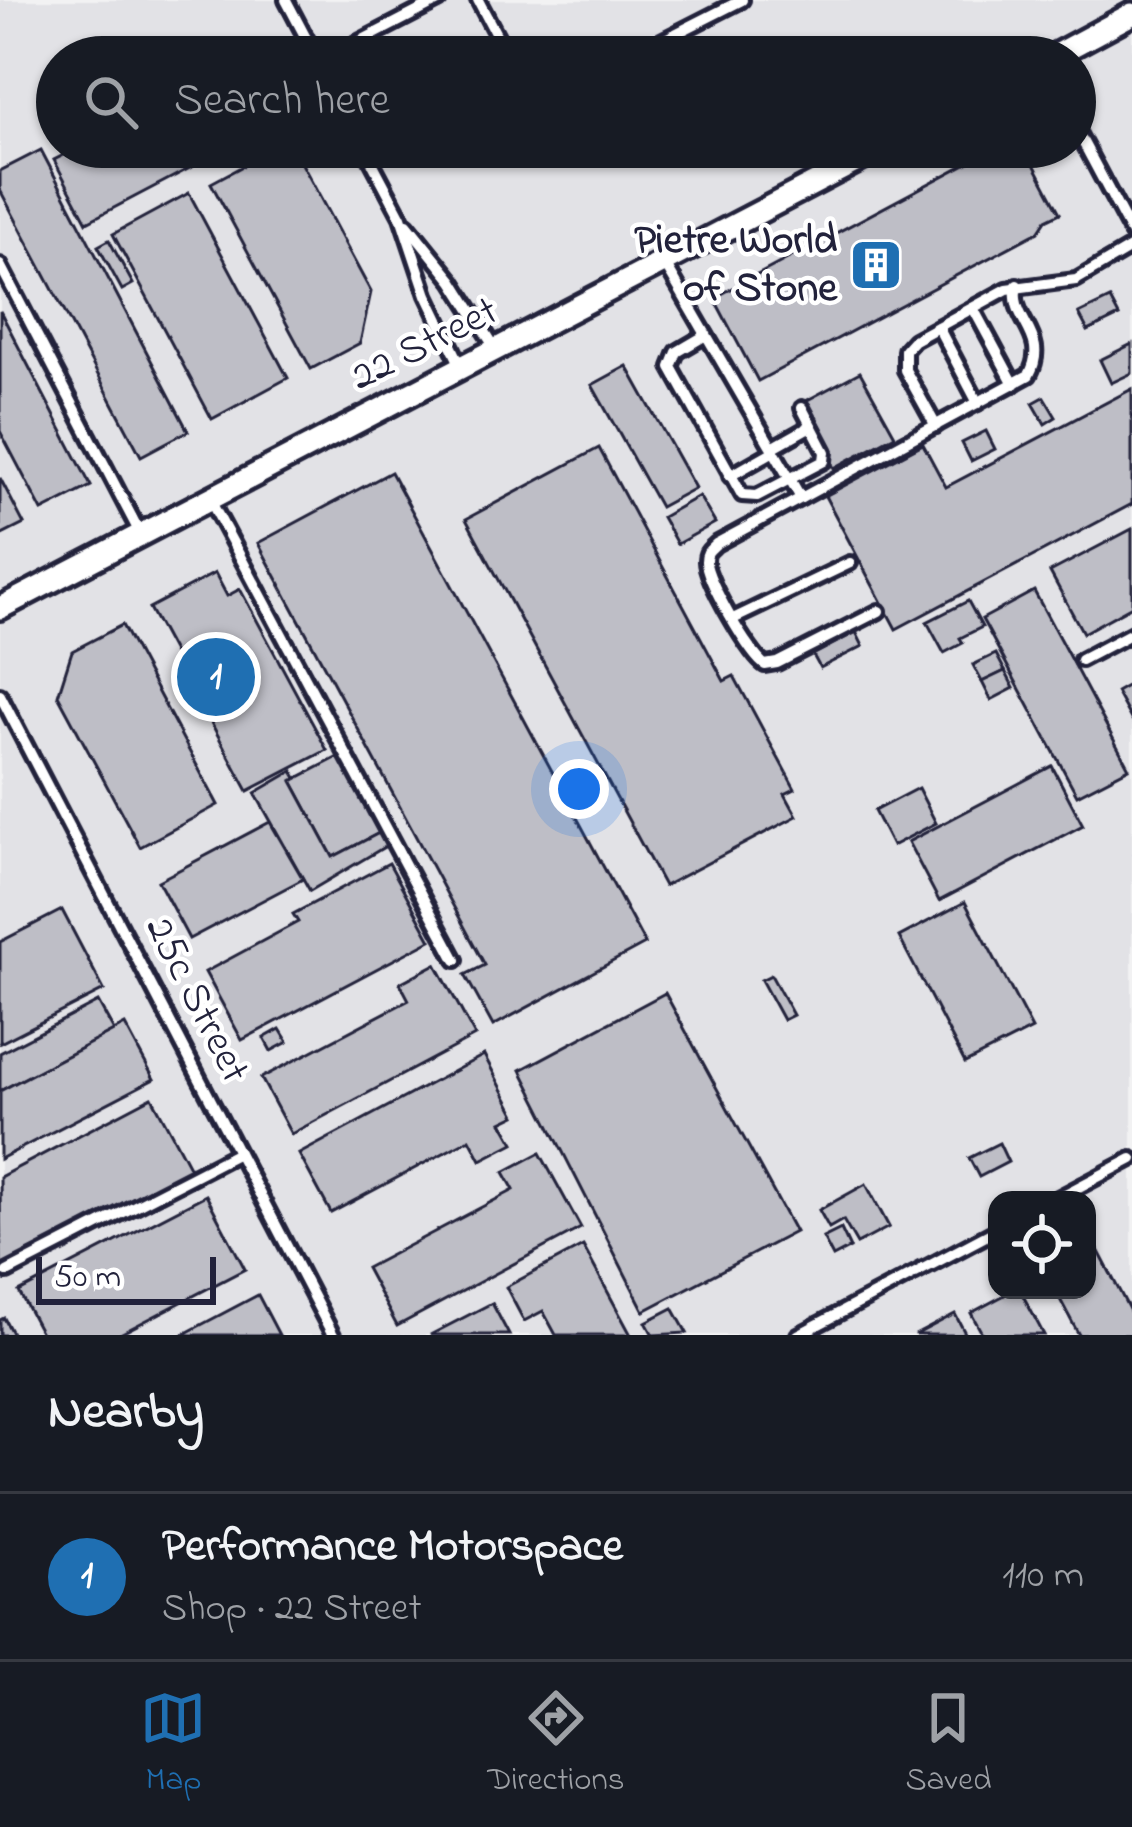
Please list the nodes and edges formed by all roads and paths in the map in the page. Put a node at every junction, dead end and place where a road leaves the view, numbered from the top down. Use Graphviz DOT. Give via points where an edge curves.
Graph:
graph roads {
  1 [pos="286,0"];
  2 [pos="440,0"];
  3 [pos="478,0"];
  4 [pos="742,0"];
  5 [pos="1132,14"];
  6 [pos="305,36"];
  7 [pos="371,36"];
  8 [pos="497,36"];
  9 [pos="671,36"];
  10 [pos="1091,36"];
  11 [pos="1096,166"];
  12 [pos="375,168"];
  13 [pos="845,168"];
  14 [pos="401,217"];
  15 [pos="1132,234"];
  16 [pos="1132,247"];
  17 [pos="665,264"];
  18 [pos="0,265"];
  19 [pos="1017,285"];
  20 [pos="973,308"];
  21 [pos="938,327"];
  22 [pos="706,335"];
  23 [pos="497,351"];
  24 [pos="462,369"];
  25 [pos="1014,384"];
  26 [pos="978,404"];
  27 [pos="802,408"];
  28 [pos="811,426"];
  29 [pos="936,426"];
  30 [pos="773,449"];
  31 [pos="730,476"];
  32 [pos="791,480"];
  33 [pos="801,498"];
  34 [pos="210,500"];
  35 [pos="141,535"];
  36 [pos="850,562"];
  37 [pos="0,608"];
  38 [pos="879,610"];
  39 [pos="733,619"];
  40 [pos="1132,633"];
  41 [pos="1082,660"];
  42 [pos="0,695"];
  43 [pos="455,960"];
  44 [pos="238,1154"];
  45 [pos="1132,1159"];
  46 [pos="1071,1191"];
  47 [pos="988,1235"];
  48 [pos="7,1272"];
  49 [pos="333,1335"];
  50 [pos="798,1335"];
  1 -- 6 [label="lane"];
  2 -- 7 [label="lane"];
  3 -- 8 [label="lane"];
  4 -- 9 [label="lane"];
  5 -- 10 [label="street"];
  11 -- 15 [label="lane"];
  12 -- 14 [label="lane"];
  13 -- 17 [label="street, 22 Street"];
  14 -- 23 [label="lane"];
  14 -- 24 [label="lane"];
  16 -- 19 [label="lane" via="1076,280"];
  17 -- 22 [label="lane"];
  17 -- 23 [label="street, 22 Street"];
  18 -- 35 [label="lane"];
  19 -- 20 [label="lane"];
  19 -- 25 [label="lane" via="1014,299 1037,352 1033,371"];
  20 -- 21 [label="lane"];
  20 -- 25 [label="lane"];
  21 -- 26 [label="lane"];
  21 -- 29 [label="lane" via="903,357"];
  22 -- 30 [label="lane"];
  22 -- 31 [label="lane" via="677,352 670,367"];
  23 -- 24 [label="street, 22 Street"];
  24 -- 34 [label="street, 22 Street"];
  25 -- 26 [label="lane"];
  26 -- 29 [label="lane"];
  27 -- 28 [label="lane"];
  28 -- 30 [label="lane"];
  28 -- 32 [label="lane" via="826,458"];
  29 -- 33 [label="lane"];
  30 -- 31 [label="lane"];
  30 -- 32 [label="lane"];
  31 -- 32 [label="lane" via="752,498"];
  32 -- 33 [label="lane"];
  33 -- 39 [label="lane" via="710,548 706,568"];
  34 -- 35 [label="street, 22 Street"];
  34 -- 43 [label="lane"];
  35 -- 37 [label="street, 22 Street"];
  36 -- 39 [label="lane"];
  38 -- 39 [label="lane" via="771,665 753,657"];
  40 -- 41 [label="lane"];
  42 -- 44 [label="lane, 25c Street"];
  44 -- 48 [label="lane"];
  44 -- 49 [label="lane, 25c Street"];
  45 -- 46 [label="lane"];
  47 -- 50 [label="lane"];
}
